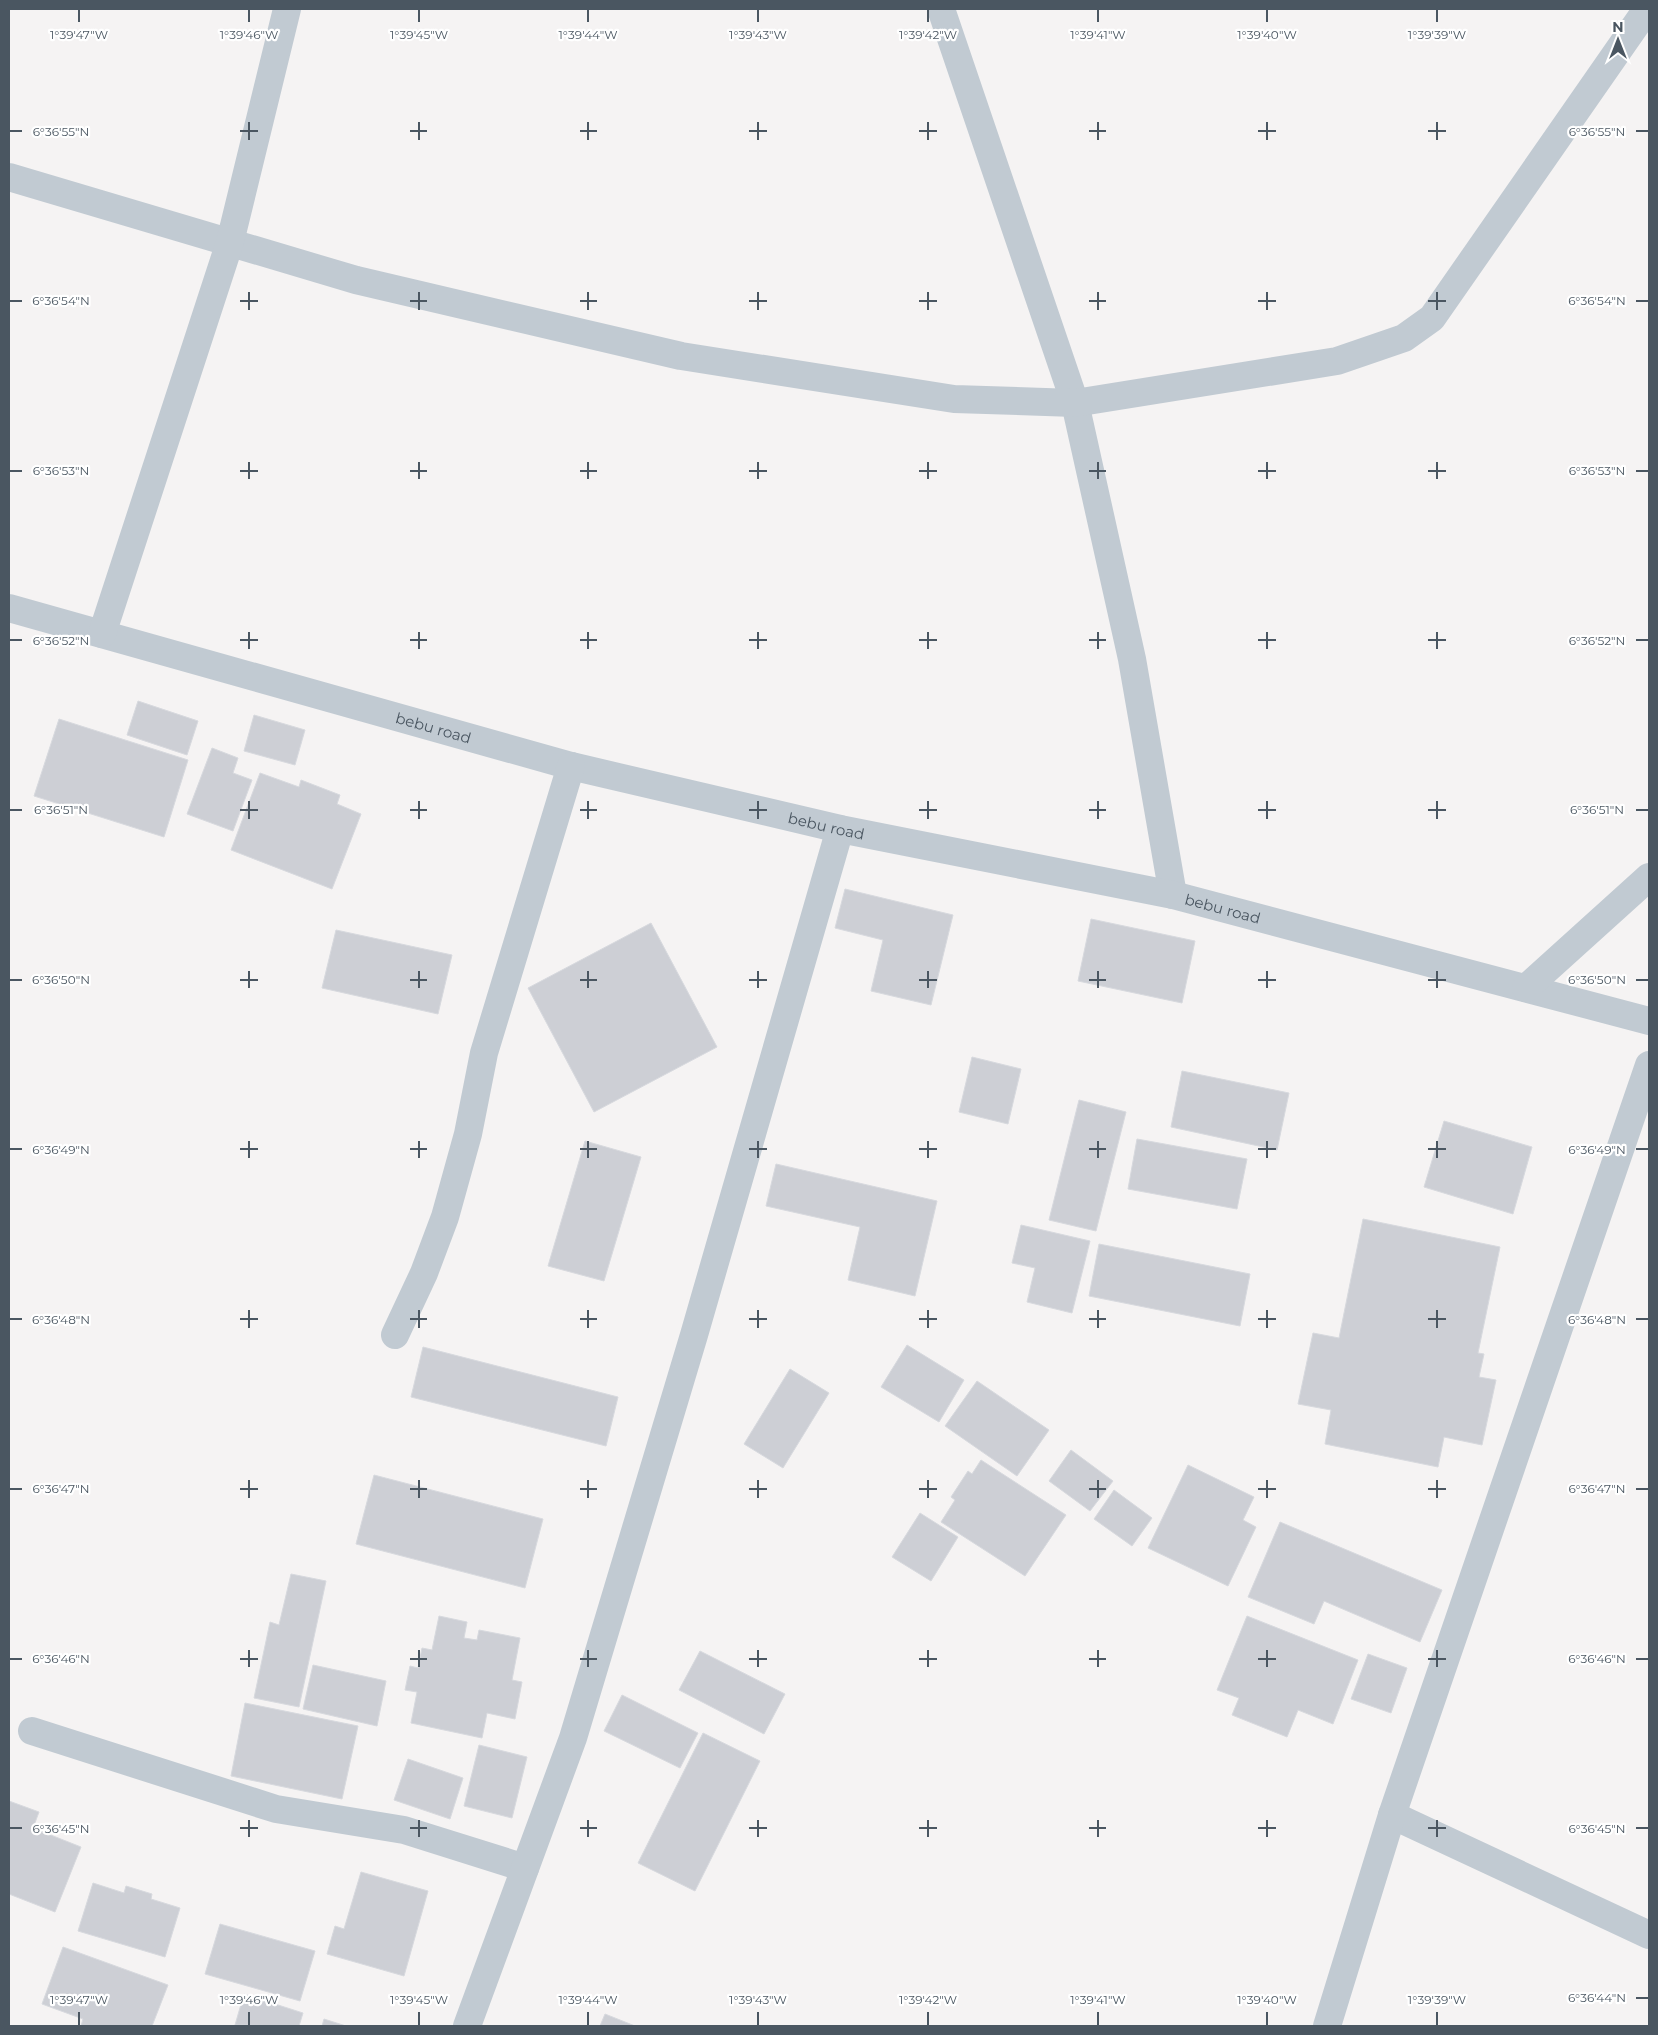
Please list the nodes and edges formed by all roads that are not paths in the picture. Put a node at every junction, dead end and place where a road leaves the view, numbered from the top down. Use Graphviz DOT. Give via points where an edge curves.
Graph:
graph roads {
  1 [pos="288,9"];
  2 [pos="942,9"];
  3 [pos="1646,9"];
  4 [pos="9,177"];
  5 [pos="230,242"];
  6 [pos="1075,403"];
  7 [pos="9,608"];
  8 [pos="102,634"];
  9 [pos="571,766"];
  10 [pos="840,829"];
  11 [pos="1649,877"];
  12 [pos="1173,895"];
  13 [pos="1526,988"];
  14 [pos="1649,1020"];
  15 [pos="1649,1065"];
  16 [pos="396,1335"];
  17 [pos="32,1730"];
  18 [pos="1392,1815"];
  19 [pos="525,1868"];
  20 [pos="1649,1935"];
  21 [pos="467,2026"];
  22 [pos="1327,2026"];
  1 -- 5 [label="street"];
  2 -- 6 [label="street"];
  3 -- 6 [label="street" via="1432,318 1404,338 1337,361"];
  4 -- 5 [label="street"];
  5 -- 6 [label="street" via="356,280 681,356 954,399"];
  5 -- 8 [label="street"];
  6 -- 12 [label="street" via="1132,659"];
  7 -- 8 [label="street, bebu road"];
  8 -- 9 [label="street, bebu road"];
  9 -- 10 [label="street, bebu road"];
  9 -- 16 [label="street" via="484,1053 468,1134 445,1217"];
  10 -- 12 [label="street, bebu road"];
  10 -- 19 [label="street" via="576,1729"];
  11 -- 13 [label="street"];
  12 -- 13 [label="street, bebu road"];
  13 -- 14 [label="street, bebu road"];
  15 -- 18 [label="street"];
  17 -- 19 [label="street" via="276,1809 404,1830"];
  18 -- 20 [label="street"];
  18 -- 22 [label="street"];
  19 -- 21 [label="street"];
}
